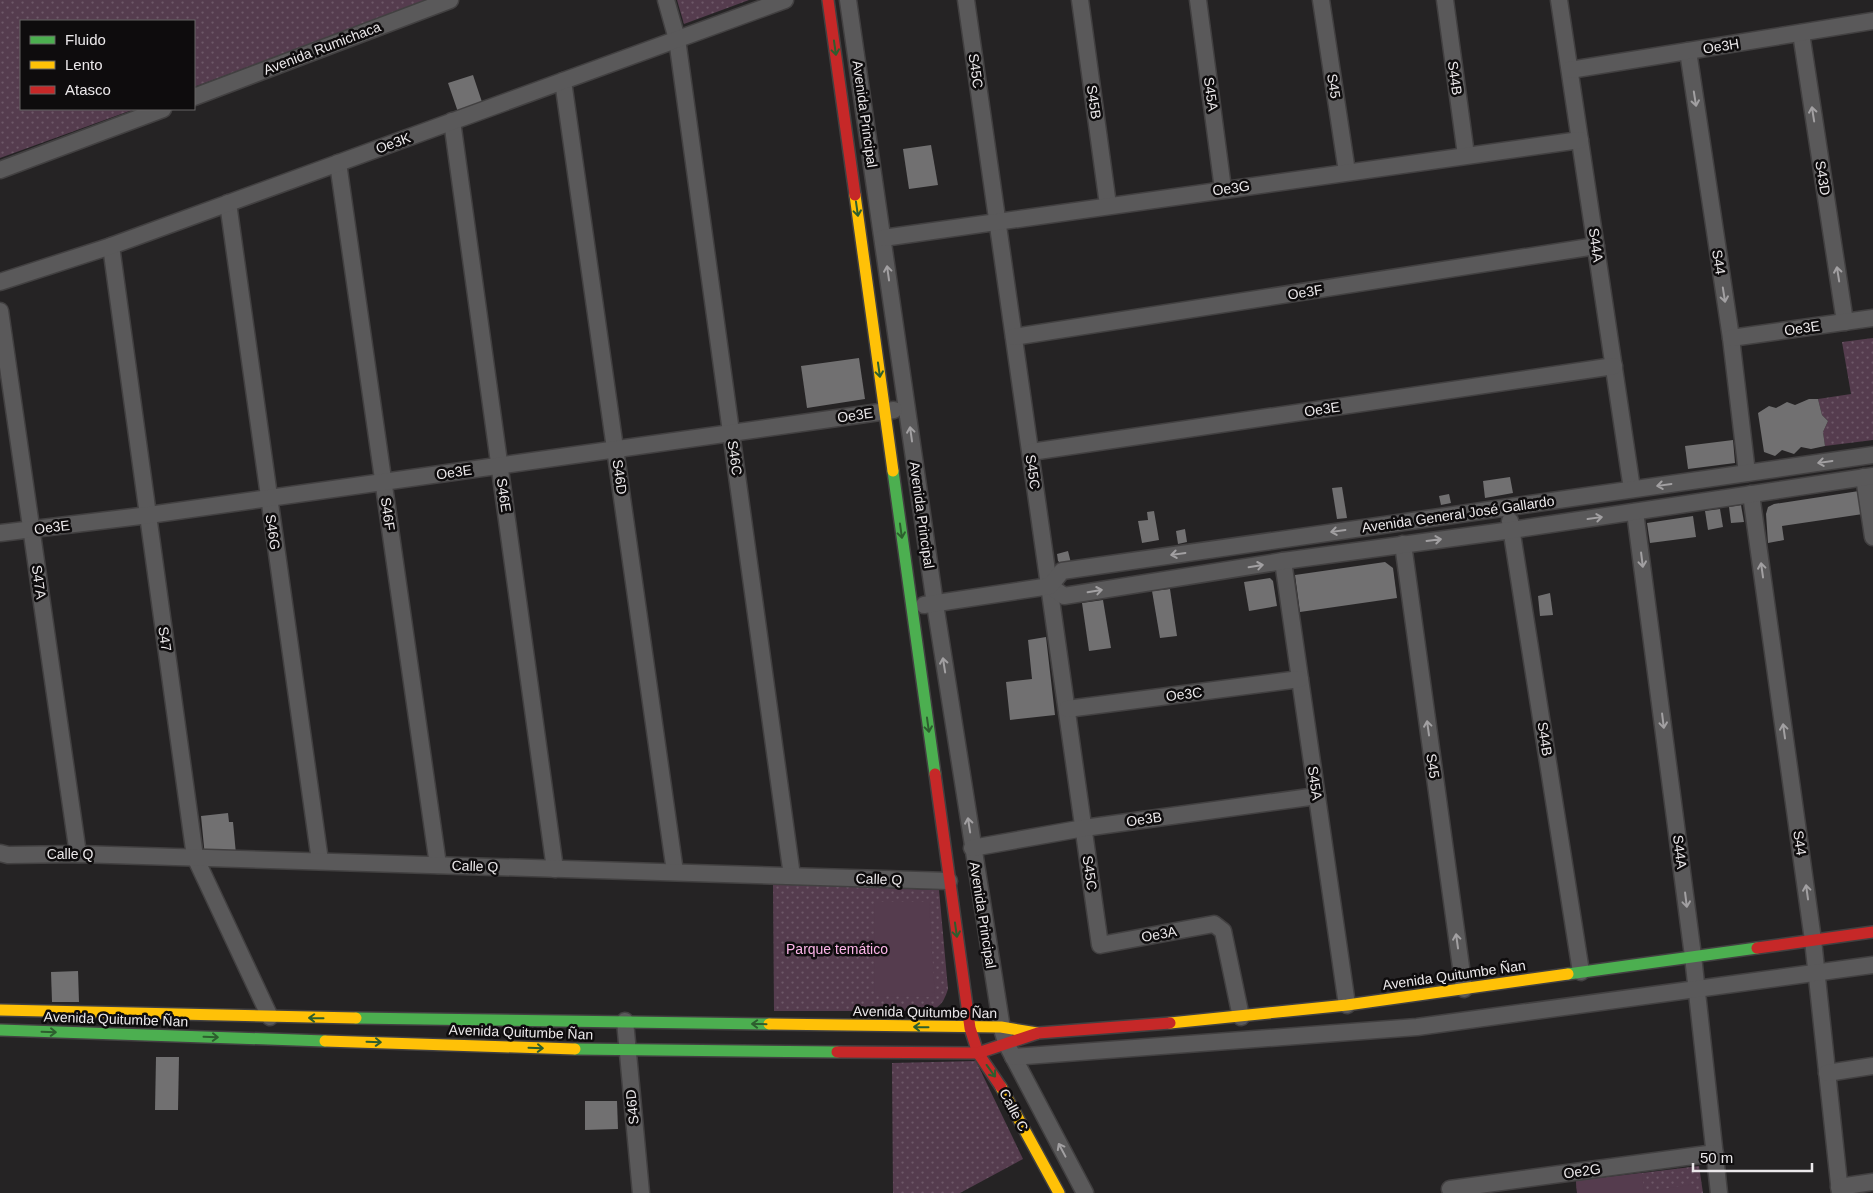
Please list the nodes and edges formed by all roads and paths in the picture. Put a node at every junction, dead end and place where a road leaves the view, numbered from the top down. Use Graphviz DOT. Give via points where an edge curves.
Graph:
graph roads {
  1 [pos="450,0"];
  2 [pos="666,0"];
  3 [pos="785,0"];
  4 [pos="828,0"];
  5 [pos="848,0"];
  6 [pos="966,0"];
  7 [pos="1080,0"];
  8 [pos="1198,0"];
  9 [pos="1321,0"];
  10 [pos="1445,0"];
  11 [pos="1559,0"];
  12 [pos="1873,21"];
  13 [pos="1801,33"];
  14 [pos="677,39"];
  15 [pos="1688,51"];
  16 [pos="1570,70"];
  17 [pos="563,81"];
  18 [pos="195,97"];
  19 [pos="160,110"];
  20 [pos="452,121"];
  21 [pos="1580,140"];
  22 [pos="1466,155"];
  23 [pos="338,163"];
  24 [pos="0,170"];
  25 [pos="1346,172"];
  26 [pos="1224,189"];
  27 [pos="228,203"];
  28 [pos="1108,205"];
  29 [pos="997,220"];
  30 [pos="883,238"];
  31 [pos="111,246"];
  32 [pos="1596,246"];
  33 [pos="0,282"];
  34 [pos="0,311"];
  35 [pos="1873,318"];
  36 [pos="1845,322"];
  37 [pos="1014,337"];
  38 [pos="1731,338"];
  39 [pos="1614,366"];
  40 [pos="907,408"];
  41 [pos="885,411"];
  42 [pos="731,432"];
  43 [pos="616,449"];
  44 [pos="1031,452"];
  45 [pos="1873,455"];
  46 [pos="500,465"];
  47 [pos="1748,473"];
  48 [pos="1869,477"];
  49 [pos="383,482"];
  50 [pos="1632,489"];
  51 [pos="1751,494"];
  52 [pos="268,498"];
  53 [pos="1508,506"];
  54 [pos="1635,512"];
  55 [pos="149,515"];
  56 [pos="32,529"];
  57 [pos="1512,530"];
  58 [pos="0,533"];
  59 [pos="1873,538"];
  60 [pos="1403,544"];
  61 [pos="1283,561"];
  62 [pos="1050,586"];
  63 [pos="935,604"];
  64 [pos="912,607"];
  65 [pos="1300,679"];
  66 [pos="1067,709"];
  67 [pos="1317,796"];
  68 [pos="1084,828"];
  69 [pos="972,848"];
  70 [pos="0,853"];
  71 [pos="78,854"];
  72 [pos="194,857"];
  73 [pos="320,861"];
  74 [pos="438,865"];
  75 [pos="555,869"];
  76 [pos="675,872"];
  77 [pos="792,876"];
  78 [pos="950,881"];
  79 [pos="1873,932"];
  80 [pos="1814,940"];
  81 [pos="1100,945"];
  82 [pos="1693,956"];
  83 [pos="1873,965"];
  84 [pos="1581,972"];
  85 [pos="1817,973"];
  86 [pos="1464,989"];
  87 [pos="1697,990"];
  88 [pos="1348,1005"];
  89 [pos="0,1010"];
  90 [pos="270,1017"];
  91 [pos="1241,1017"];
  92 [pos="625,1021"];
  93 [pos="970,1028"];
  94 [pos="1001,1028"];
  95 [pos="0,1030"];
  96 [pos="1038,1033"];
  97 [pos="626,1051"];
  98 [pos="1010,1051"];
  99 [pos="978,1053"];
  100 [pos="1873,1066"];
  101 [pos="1827,1072"];
  102 [pos="1715,1153"];
  103 [pos="1873,1182"];
  104 [pos="1450,1189"];
  105 [pos="1839,1190"];
  106 [pos="641,1193"];
  107 [pos="1059,1193"];
  108 [pos="1085,1193"];
  109 [pos="1719,1193"];
  1 -- 18 [label="street, Avenida Rumichaca"];
  2 -- 14 [label="street"];
  3 -- 14 [label="street, Oe3K"];
  4 -- 41 [label="street, Avenida Principal, one-way"];
  5 -- 30 [label="street, Avenida Principal"];
  6 -- 29 [label="street, S45C"];
  7 -- 28 [label="street, S45B"];
  8 -- 26 [label="street, S45A"];
  9 -- 25 [label="street, S45"];
  10 -- 22 [label="street, S44B"];
  11 -- 16 [label="street, S44A"];
  12 -- 13 [label="street, Oe3H"];
  13 -- 15 [label="street, Oe3H"];
  36 -- 13 [label="street, S43D, one-way"];
  14 -- 17 [label="street, Oe3K"];
  14 -- 42 [label="street, S46C"];
  15 -- 16 [label="street, Oe3H"];
  15 -- 38 [label="street, S44, one-way"];
  16 -- 21 [label="street, S44A"];
  17 -- 20 [label="street, Oe3K"];
  17 -- 43 [label="street, S46D"];
  19 -- 24 [label="street"];
  20 -- 23 [label="street, Oe3K"];
  20 -- 46 [label="street, S46E"];
  21 -- 22 [label="street, Oe3G"];
  21 -- 32 [label="street, S44A"];
  22 -- 25 [label="street, Oe3G"];
  23 -- 27 [label="street, Oe3K"];
  23 -- 49 [label="street, S46F"];
  25 -- 26 [label="street, Oe3G"];
  26 -- 28 [label="street, Oe3G"];
  27 -- 31 [label="street, Oe3K"];
  27 -- 52 [label="street, S46G"];
  28 -- 29 [label="street, Oe3G"];
  29 -- 30 [label="street, Oe3G"];
  29 -- 37 [label="street, S45C"];
  40 -- 30 [label="street, Avenida Principal, one-way"];
  31 -- 33 [label="street, Oe3K"];
  31 -- 55 [label="street, S47"];
  32 -- 37 [label="street, Oe3F"];
  32 -- 39 [label="street, S44A"];
  34 -- 56 [label="street, S47A"];
  35 -- 36 [label="street, Oe3E"];
  36 -- 38 [label="street, Oe3E"];
  37 -- 44 [label="street, S45C"];
  38 -- 47 [label="street, S44"];
  39 -- 44 [label="street, Oe3E"];
  39 -- 50 [label="street, S44A"];
  40 -- 41 [label="street, Oe3E"];
  63 -- 40 [label="street, Avenida Principal, one-way"];
  41 -- 42 [label="street, Oe3E"];
  41 -- 64 [label="street, Avenida Principal, one-way"];
  42 -- 43 [label="street, Oe3E"];
  42 -- 77 [label="street, S46C"];
  43 -- 46 [label="street, Oe3E"];
  43 -- 76 [label="street, S46D"];
  44 -- 62 [label="street, S45C"];
  45 -- 47 [label="street, Avenida General José Gallardo, one-way"];
  46 -- 49 [label="street, Oe3E"];
  46 -- 75 [label="street, S46E"];
  47 -- 50 [label="street, Avenida General José Gallardo, one-way"];
  48 -- 51 [label="street, Avenida General José Gallardo"];
  48 -- 59 [label="street"];
  49 -- 52 [label="street, Oe3E"];
  49 -- 74 [label="street, S46F"];
  50 -- 53 [label="street, Avenida General José Gallardo"];
  51 -- 54 [label="street, Avenida General José Gallardo"];
  80 -- 51 [label="street, S44, one-way"];
  52 -- 55 [label="street, Oe3E"];
  52 -- 73 [label="street, S46G"];
  53 -- 57 [label="street, S44B"];
  53 -- 62 [label="street, Avenida General José Gallardo, one-way" via="1062,571"];
  57 -- 54 [label="street, Avenida General José Gallardo, one-way"];
  54 -- 82 [label="street, S44A, one-way"];
  55 -- 56 [label="street, Oe3E"];
  55 -- 72 [label="street, S47"];
  56 -- 58 [label="street, Oe3E"];
  56 -- 71 [label="street, S47A"];
  60 -- 57 [label="street, Avenida General José Gallardo, one-way"];
  57 -- 84 [label="street, S44B"];
  60 -- 61 [label="street, Avenida General José Gallardo"];
  86 -- 60 [label="street, S45, one-way"];
  62 -- 61 [label="street, Avenida General José Gallardo, one-way" via="1064,596"];
  61 -- 65 [label="street, S45A"];
  62 -- 63 [label="street"];
  62 -- 66 [label="street, S45C"];
  63 -- 64 [label="street"];
  69 -- 63 [label="street, Avenida Principal, one-way"];
  64 -- 78 [label="street, Avenida Principal, one-way"];
  65 -- 66 [label="street, Oe3C"];
  65 -- 67 [label="street, S45A"];
  66 -- 68 [label="street, S45C"];
  67 -- 68 [label="street, Oe3B"];
  67 -- 88 [label="street, S45A"];
  68 -- 69 [label="street, Oe3B"];
  68 -- 81 [label="street, S45C"];
  69 -- 94 [label="street, Avenida Principal"];
  70 -- 71 [label="street, Calle Q"];
  71 -- 72 [label="street, Calle Q"];
  72 -- 73 [label="street, Calle Q"];
  72 -- 90 [label="street, S47"];
  73 -- 74 [label="street, Calle Q"];
  74 -- 75 [label="street, Calle Q"];
  75 -- 76 [label="street, Calle Q"];
  76 -- 77 [label="street, Calle Q"];
  77 -- 78 [label="street, Calle Q"];
  78 -- 93 [label="street, Avenida Principal, one-way"];
  79 -- 80 [label="street, Avenida Quitumbe Ñan"];
  80 -- 82 [label="street, Avenida Quitumbe Ñan"];
  80 -- 85 [label="street, S44"];
  81 -- 91 [label="street, Oe3A" via="1214,924 1218,926 1223,931"];
  82 -- 84 [label="street, Avenida Quitumbe Ñan"];
  82 -- 87 [label="street, S44A"];
  83 -- 85 [label="street"];
  84 -- 86 [label="street, Avenida Quitumbe Ñan"];
  85 -- 87 [label="street"];
  85 -- 101 [label="street, S44"];
  86 -- 88 [label="street, Avenida Quitumbe Ñan"];
  87 -- 98 [label="street" via="1416,1028"];
  87 -- 102 [label="street, S44A"];
  88 -- 91 [label="street, Avenida Quitumbe Ñan"];
  89 -- 90 [label="street, Avenida Quitumbe Ñan"];
  92 -- 90 [label="street, Avenida Quitumbe Ñan, one-way"];
  91 -- 96 [label="street, Avenida Quitumbe Ñan"];
  93 -- 92 [label="street, Avenida Quitumbe Ñan, one-way"];
  92 -- 97 [label="street, S46D"];
  93 -- 94 [label="street, Avenida Quitumbe Ñan"];
  93 -- 99 [label="street, Calle C"];
  94 -- 96 [label="street, Avenida Quitumbe Ñan"];
  94 -- 98 [label="street, Calle C"];
  95 -- 97 [label="street, Avenida Quitumbe Ñan, one-way"];
  96 -- 98 [label="street, Avenida Quitumbe Ñan"];
  97 -- 99 [label="street, Avenida Quitumbe Ñan"];
  97 -- 106 [label="street, S46D"];
  98 -- 99 [label="street, Avenida Quitumbe Ñan"];
  108 -- 98 [label="street, Calle C, one-way"];
  99 -- 107 [label="street, Calle C, one-way" via="999,1082"];
  100 -- 101 [label="street"];
  101 -- 105 [label="street, S44"];
  102 -- 104 [label="street, Oe2G"];
  102 -- 109 [label="street, S44A"];
  103 -- 105 [label="street"];
}
